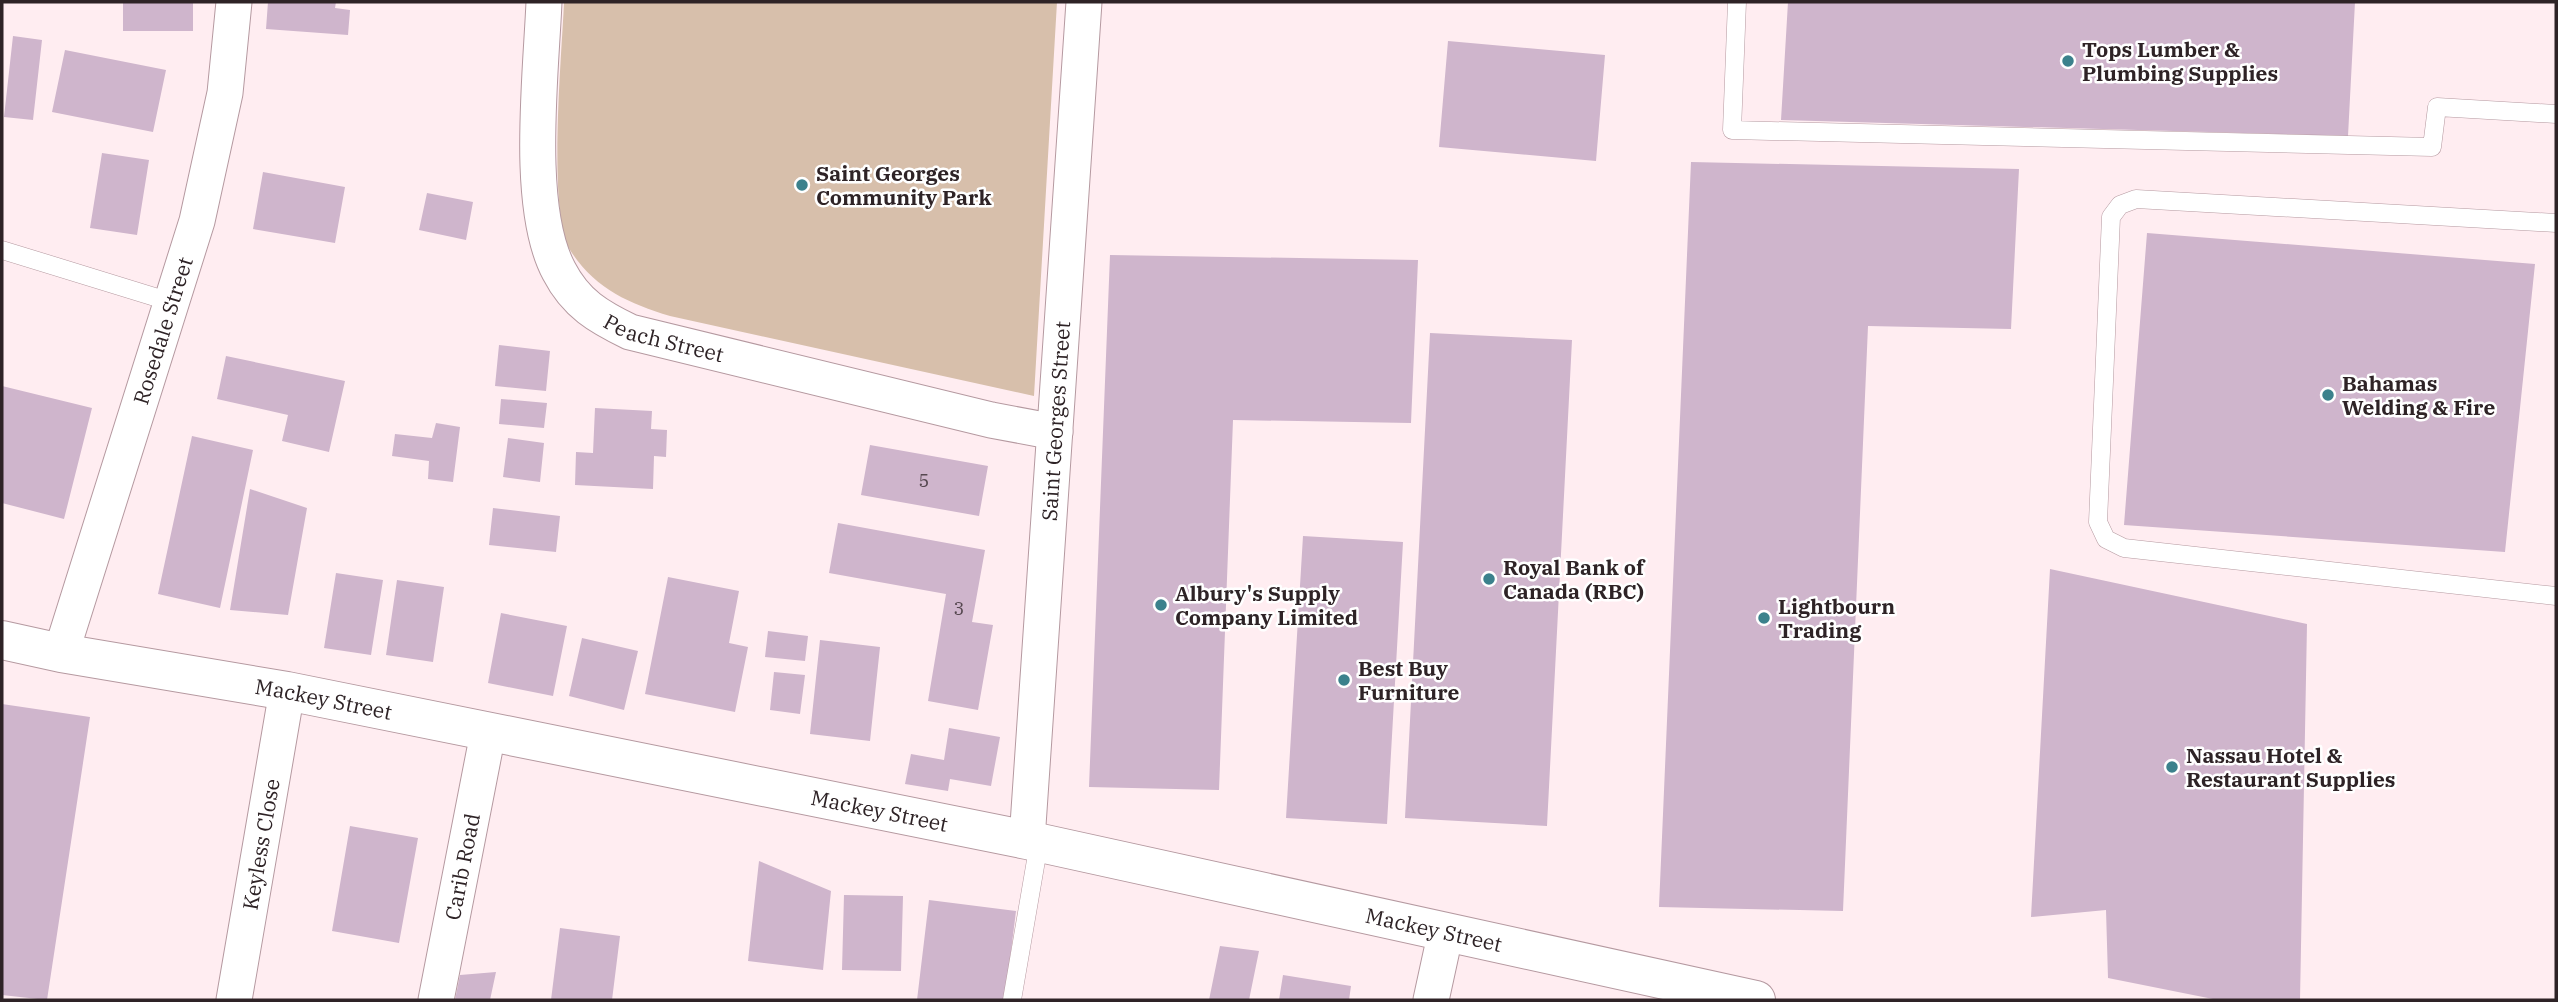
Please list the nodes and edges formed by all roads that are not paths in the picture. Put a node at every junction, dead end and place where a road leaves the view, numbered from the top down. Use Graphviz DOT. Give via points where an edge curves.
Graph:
graph roads {
  1 [pos="234,2"];
  2 [pos="544,2"];
  3 [pos="1084,2"];
  4 [pos="1737,2"];
  5 [pos="2556,114"];
  6 [pos="2556,223"];
  7 [pos="2,250"];
  8 [pos="172,302"];
  9 [pos="1055,432"];
  10 [pos="2556,596"];
  11 [pos="2,640"];
  12 [pos="61,653"];
  13 [pos="287,691"];
  14 [pos="488,733"];
  15 [pos="1033,842"];
  16 [pos="1446,931"];
  17 [pos="234,1000"];
  18 [pos="436,1000"];
  19 [pos="1012,1000"];
  20 [pos="1431,1000"];
  21 [pos="1756,1000"];
  1 -- 8 [label="street, Rosedale Street" via="225,93 197,221"];
  2 -- 9 [label="street, Peach Street" via="538,170 541,209 558,271 597,316 631,332"];
  3 -- 9 [label="street, Saint Georges Street"];
  4 -- 5 [label="lane" via="1732,131 2432,147 2437,107"];
  6 -- 10 [label="lane" via="2136,199 2120,205 2111,217 2098,522 2106,539 2124,548"];
  7 -- 8 [label="lane"];
  8 -- 12 [label="street, Rosedale Street"];
  9 -- 15 [label="street, Saint Georges Street"];
  11 -- 12 [label="main road, Mackey Street"];
  12 -- 13 [label="main road, Mackey Street"];
  13 -- 14 [label="main road, Mackey Street"];
  13 -- 17 [label="street, Keyless Close"];
  14 -- 15 [label="main road, Mackey Street"];
  14 -- 18 [label="street, Carib Road"];
  15 -- 16 [label="main road, Mackey Street"];
  15 -- 19 [label="lane"];
  16 -- 20 [label="street"];
  16 -- 21 [label="main road, Mackey Street"];
}
